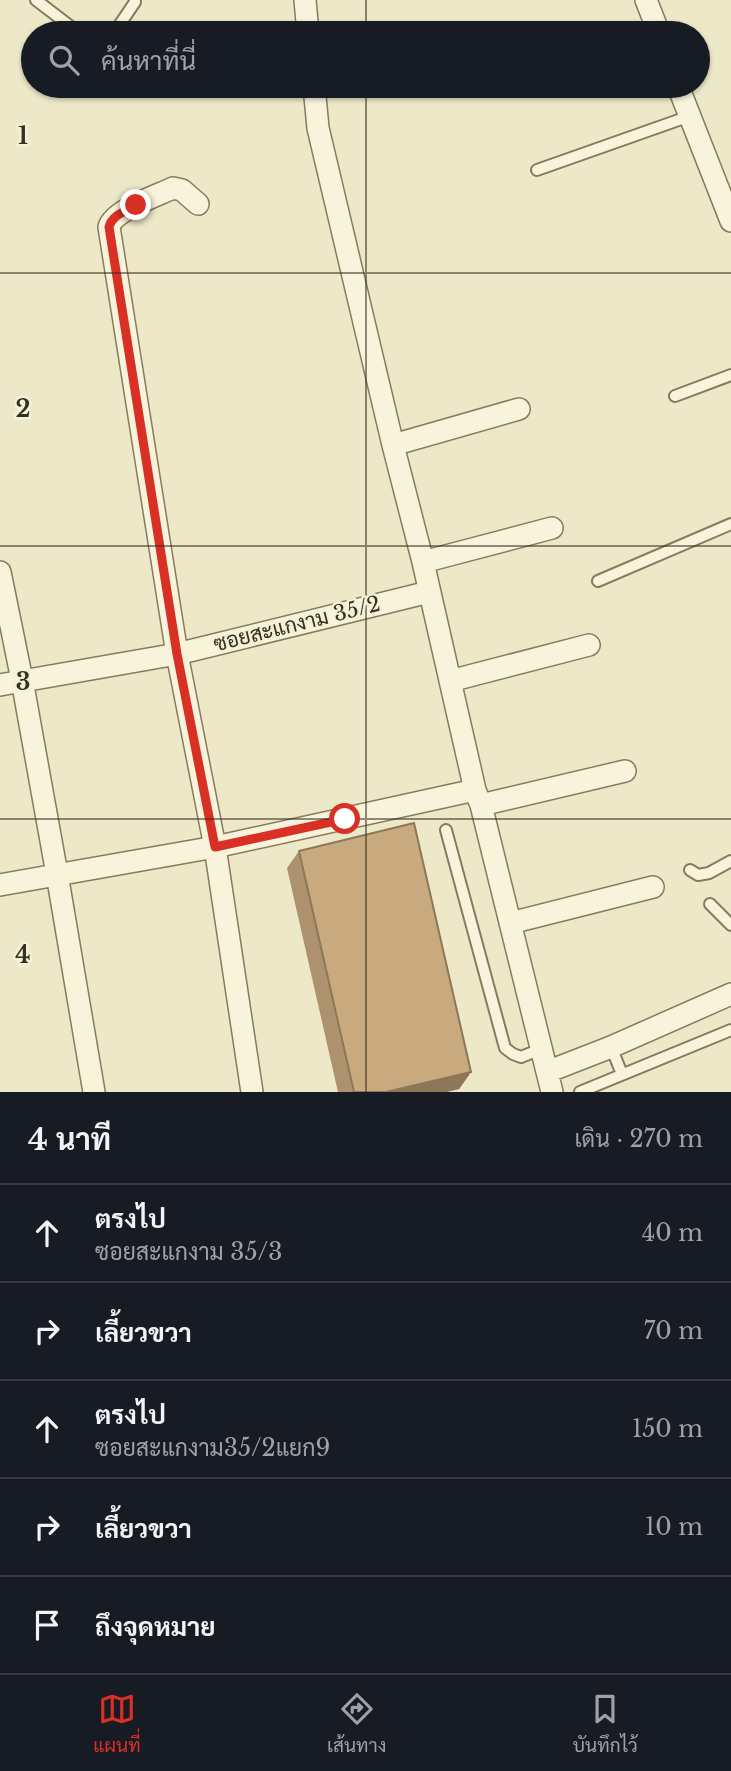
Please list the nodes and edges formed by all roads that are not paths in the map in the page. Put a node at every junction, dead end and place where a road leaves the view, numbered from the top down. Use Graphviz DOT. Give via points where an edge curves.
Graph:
graph roads {
  1 [pos="36,0"];
  2 [pos="305,0"];
  3 [pos="646,0"];
  4 [pos="135,2"];
  5 [pos="63,21"];
  6 [pos="122,21"];
  7 [pos="308,21"];
  8 [pos="654,21"];
  9 [pos="315,98"];
  10 [pos="683,98"];
  11 [pos="690,116"];
  12 [pos="537,170"];
  13 [pos="198,204"];
  14 [pos="731,221"];
  15 [pos="731,375"];
  16 [pos="675,396"];
  17 [pos="519,409"];
  18 [pos="393,445"];
  19 [pos="731,524"];
  20 [pos="552,528"];
  21 [pos="423,562"];
  22 [pos="0,572"];
  23 [pos="598,580"];
  24 [pos="429,592"];
  25 [pos="589,645"];
  26 [pos="177,654"];
  27 [pos="22,680"];
  28 [pos="450,681"];
  29 [pos="0,685"];
  30 [pos="625,771"];
  31 [pos="478,798"];
  32 [pos="446,830"];
  33 [pos="215,847"];
  34 [pos="731,861"];
  35 [pos="690,870"];
  36 [pos="57,874"];
  37 [pos="0,885"];
  38 [pos="653,887"];
  39 [pos="710,904"];
  40 [pos="510,923"];
  41 [pos="731,925"];
  42 [pos="731,994"];
  43 [pos="731,1030"];
  44 [pos="611,1047"];
  45 [pos="541,1049"];
  46 [pos="622,1074"];
  47 [pos="550,1082"];
  48 [pos="94,1092"];
  49 [pos="253,1092"];
  50 [pos="580,1092"];
  1 -- 5 [label="lane"];
  2 -- 7 [label="street"];
  3 -- 8 [label="street"];
  4 -- 6 [label="lane"];
  9 -- 18 [label="street" via="318,128"];
  10 -- 11 [label="street"];
  11 -- 12 [label="lane"];
  11 -- 14 [label="street"];
  13 -- 26 [label="street" via="173,188 118,214 109,227"];
  15 -- 16 [label="lane"];
  17 -- 18 [label="street"];
  18 -- 21 [label="street"];
  19 -- 23 [label="lane"];
  20 -- 21 [label="street"];
  21 -- 24 [label="street"];
  22 -- 27 [label="street"];
  24 -- 26 [label="street, ซอยสะแกงาม 35/2"];
  24 -- 28 [label="street"];
  25 -- 28 [label="street"];
  26 -- 27 [label="street, ซอยสะแกงาม 35/2"];
  26 -- 33 [label="street"];
  27 -- 29 [label="street, ซอยสะแกงาม 35/2"];
  27 -- 36 [label="street"];
  28 -- 31 [label="street"];
  30 -- 31 [label="street"];
  31 -- 33 [label="street"];
  31 -- 40 [label="street"];
  32 -- 45 [label="lane" via="505,1048 521,1057"];
  33 -- 36 [label="street"];
  33 -- 49 [label="street"];
  34 -- 35 [label="lane" via="709,873 698,875"];
  36 -- 37 [label="street"];
  36 -- 48 [label="street"];
  38 -- 40 [label="street"];
  39 -- 41 [label="lane"];
  40 -- 45 [label="street"];
  42 -- 44 [label="street"];
  43 -- 46 [label="lane"];
  44 -- 46 [label="lane"];
  44 -- 47 [label="street"];
  45 -- 47 [label="street"];
  46 -- 50 [label="lane"];
}
